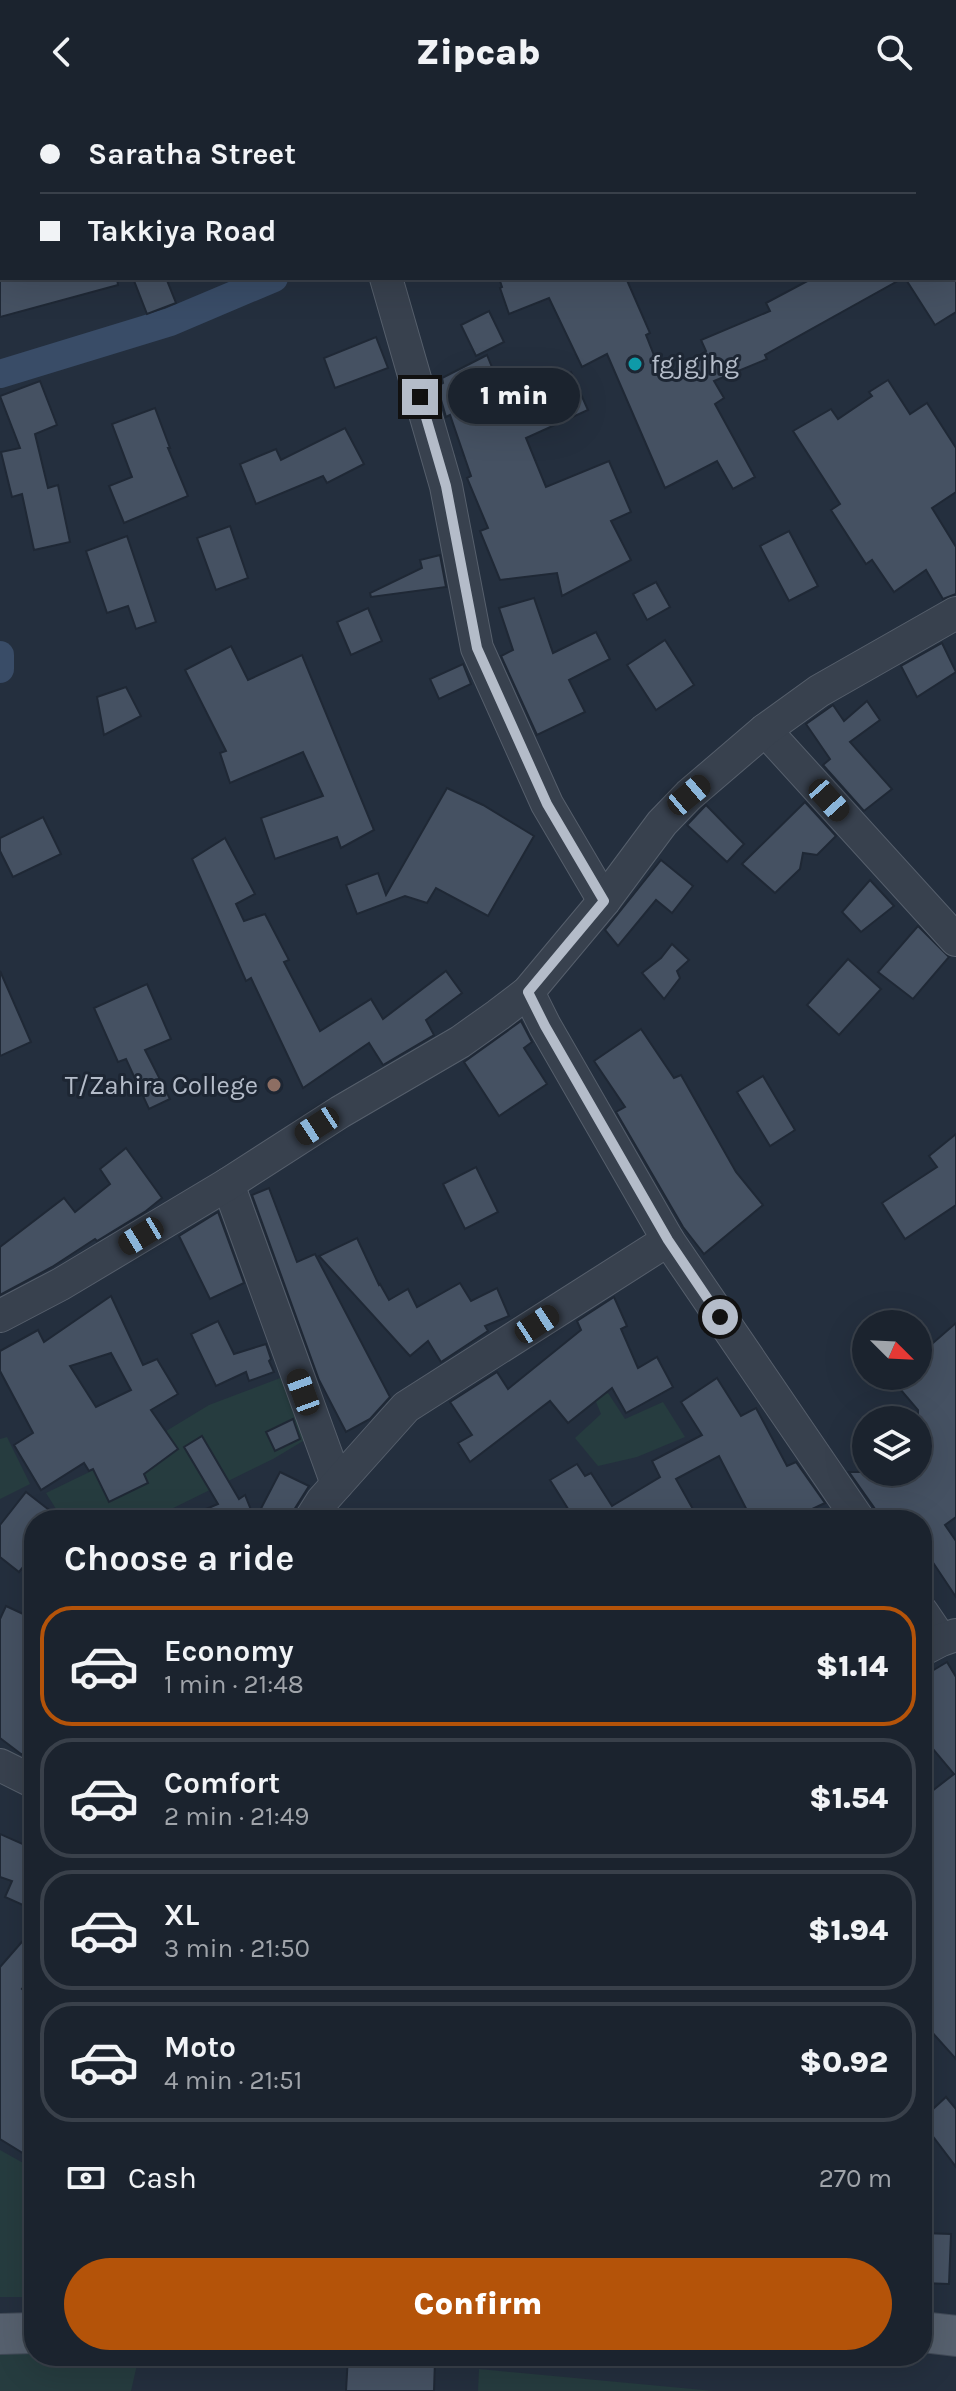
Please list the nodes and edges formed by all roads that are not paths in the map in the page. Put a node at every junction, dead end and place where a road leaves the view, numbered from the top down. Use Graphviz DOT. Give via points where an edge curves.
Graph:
graph roads {
  1 [pos="387,280"];
  2 [pos="956,613"];
  3 [pos="765,730"];
  4 [pos="604,901"];
  5 [pos="956,940"];
  6 [pos="528,992"];
  7 [pos="228,1184"];
  8 [pos="668,1240"];
  9 [pos="0,1316"];
  10 [pos="337,1484"];
  11 [pos="316,1510"];
  12 [pos="852,1510"];
  13 [pos="0,1765"];
  14 [pos="24,1777"];
  15 [pos="24,2333"];
  16 [pos="932,2333"];
  17 [pos="0,2334"];
  18 [pos="956,2336"];
  1 -- 4 [label="street" via="446,486 477,648 547,804"];
  2 -- 3 [label="street" via="819,691"];
  3 -- 4 [label="street" via="662,823"];
  3 -- 5 [label="street"];
  4 -- 6 [label="street"];
  6 -- 7 [label="street" via="460,1042"];
  6 -- 8 [label="street"];
  7 -- 9 [label="street"];
  7 -- 10 [label="street"];
  8 -- 10 [label="street" via="406,1407"];
  8 -- 12 [label="street"];
  10 -- 11 [label="street"];
  13 -- 14 [label="street"];
  15 -- 17 [label="main road"];
  16 -- 18 [label="main road"];
}
